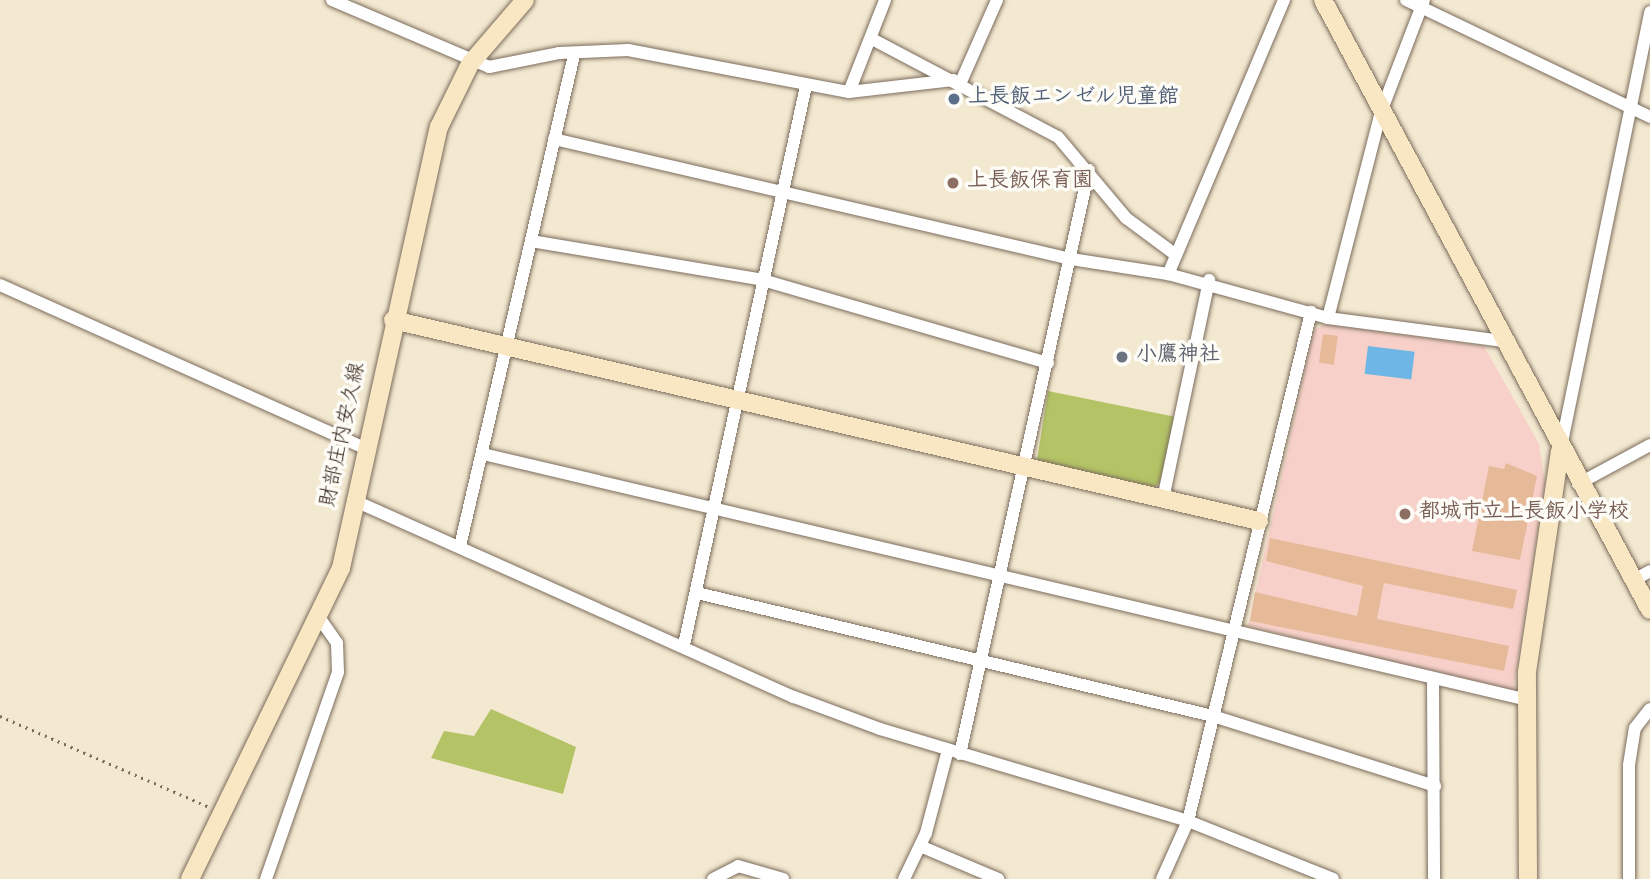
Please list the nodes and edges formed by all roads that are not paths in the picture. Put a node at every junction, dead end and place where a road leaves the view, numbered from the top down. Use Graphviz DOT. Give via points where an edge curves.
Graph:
graph roads {
  1 [pos="332,0"];
  2 [pos="525,0"];
  3 [pos="885,0"];
  4 [pos="997,0"];
  5 [pos="1284,0"];
  6 [pos="1322,0"];
  7 [pos="1406,0"];
  8 [pos="1422,4"];
  9 [pos="1650,12"];
  10 [pos="872,39"];
  11 [pos="574,55"];
  12 [pos="470,64"];
  13 [pos="956,82"];
  14 [pos="807,86"];
  15 [pos="849,92"];
  16 [pos="1630,111"];
  17 [pos="1381,112"];
  18 [pos="1650,117"];
  19 [pos="554,139"];
  20 [pos="1089,170"];
  21 [pos="779,190"];
  22 [pos="531,240"];
  23 [pos="1176,255"];
  24 [pos="1071,259"];
  25 [pos="1168,274"];
  26 [pos="759,279"];
  27 [pos="1209,280"];
  28 [pos="0,285"];
  29 [pos="1311,312"];
  30 [pos="1328,318"];
  31 [pos="393,320"];
  32 [pos="1503,341"];
  33 [pos="507,345"];
  34 [pos="1048,363"];
  35 [pos="739,399"];
  36 [pos="1650,445"];
  37 [pos="365,448"];
  38 [pos="1560,450"];
  39 [pos="483,454"];
  40 [pos="1027,466"];
  41 [pos="1578,484"];
  42 [pos="1163,499"];
  43 [pos="354,500"];
  44 [pos="715,508"];
  45 [pos="1259,521"];
  46 [pos="460,546"];
  47 [pos="1650,571"];
  48 [pos="1002,574"];
  49 [pos="1634,580"];
  50 [pos="696,593"];
  51 [pos="1650,610"];
  52 [pos="320,619"];
  53 [pos="1234,630"];
  54 [pos="684,645"];
  55 [pos="983,660"];
  56 [pos="1433,678"];
  57 [pos="1528,701"];
  58 [pos="1650,709"];
  59 [pos="1213,716"];
  60 [pos="954,752"];
  61 [pos="1435,786"];
  62 [pos="1188,821"];
  63 [pos="920,846"];
  64 [pos="190,879"];
  65 [pos="266,879"];
  66 [pos="713,879"];
  67 [pos="783,879"];
  68 [pos="904,879"];
  69 [pos="998,879"];
  70 [pos="1162,879"];
  71 [pos="1333,879"];
  72 [pos="1434,879"];
  73 [pos="1528,879"];
  74 [pos="1629,879"];
  1 -- 12 [label="street"];
  2 -- 12 [label="street, 財部庄内安久線"];
  3 -- 10 [label="street"];
  4 -- 13 [label="street"];
  5 -- 23 [label="street"];
  6 -- 17 [label="street"];
  7 -- 8 [label="street"];
  8 -- 16 [label="street"];
  8 -- 17 [label="street"];
  9 -- 16 [label="street"];
  10 -- 13 [label="street"];
  10 -- 15 [label="street"];
  11 -- 12 [label="street"];
  11 -- 14 [label="street" via="640,50"];
  11 -- 19 [label="street"];
  12 -- 31 [label="street, 財部庄内安久線" via="439,127"];
  13 -- 15 [label="street"];
  13 -- 20 [label="street" via="1058,137"];
  14 -- 15 [label="street"];
  14 -- 21 [label="street"];
  16 -- 18 [label="street"];
  16 -- 38 [label="street"];
  17 -- 30 [label="street"];
  17 -- 32 [label="street"];
  19 -- 21 [label="street"];
  19 -- 22 [label="street"];
  20 -- 23 [label="street" via="1126,218"];
  20 -- 24 [label="street"];
  21 -- 24 [label="street"];
  21 -- 26 [label="street"];
  22 -- 26 [label="street"];
  22 -- 33 [label="street"];
  23 -- 25 [label="street"];
  24 -- 25 [label="street"];
  24 -- 34 [label="street"];
  25 -- 27 [label="street"];
  26 -- 34 [label="street"];
  26 -- 35 [label="street"];
  27 -- 29 [label="street"];
  27 -- 42 [label="street"];
  28 -- 37 [label="street"];
  29 -- 30 [label="street"];
  29 -- 45 [label="street"];
  30 -- 32 [label="street"];
  31 -- 33 [label="street"];
  31 -- 37 [label="street, 財部庄内安久線"];
  32 -- 38 [label="street"];
  33 -- 35 [label="street"];
  33 -- 39 [label="street"];
  34 -- 40 [label="street"];
  35 -- 40 [label="street"];
  35 -- 44 [label="street"];
  36 -- 41 [label="street"];
  37 -- 43 [label="street, 財部庄内安久線"];
  38 -- 41 [label="street"];
  38 -- 57 [label="street" via="1535,594"];
  39 -- 44 [label="street"];
  39 -- 46 [label="street"];
  40 -- 42 [label="street"];
  40 -- 48 [label="street"];
  41 -- 49 [label="street"];
  42 -- 45 [label="street"];
  43 -- 46 [label="street"];
  43 -- 52 [label="street, 財部庄内安久線" via="341,568"];
  44 -- 48 [label="street"];
  44 -- 50 [label="street"];
  45 -- 53 [label="street"];
  46 -- 54 [label="street"];
  47 -- 49 [label="street"];
  48 -- 53 [label="street"];
  48 -- 55 [label="street"];
  49 -- 51 [label="street"];
  50 -- 54 [label="street"];
  50 -- 55 [label="street"];
  52 -- 64 [label="street, 財部庄内安久線"];
  52 -- 65 [label="street" via="337,643 338,672"];
  53 -- 56 [label="street"];
  53 -- 59 [label="street"];
  54 -- 60 [label="street" via="794,697"];
  55 -- 59 [label="street"];
  55 -- 60 [label="street"];
  56 -- 57 [label="street"];
  56 -- 61 [label="street"];
  57 -- 73 [label="street"];
  58 -- 74 [label="street" via="1636,728 1629,765"];
  59 -- 61 [label="street"];
  59 -- 62 [label="street"];
  60 -- 62 [label="street"];
  60 -- 63 [label="street"];
  61 -- 72 [label="street"];
  62 -- 70 [label="street"];
  62 -- 71 [label="street"];
  63 -- 68 [label="street"];
  63 -- 69 [label="street"];
  66 -- 67 [label="street" via="738,866"];
}
